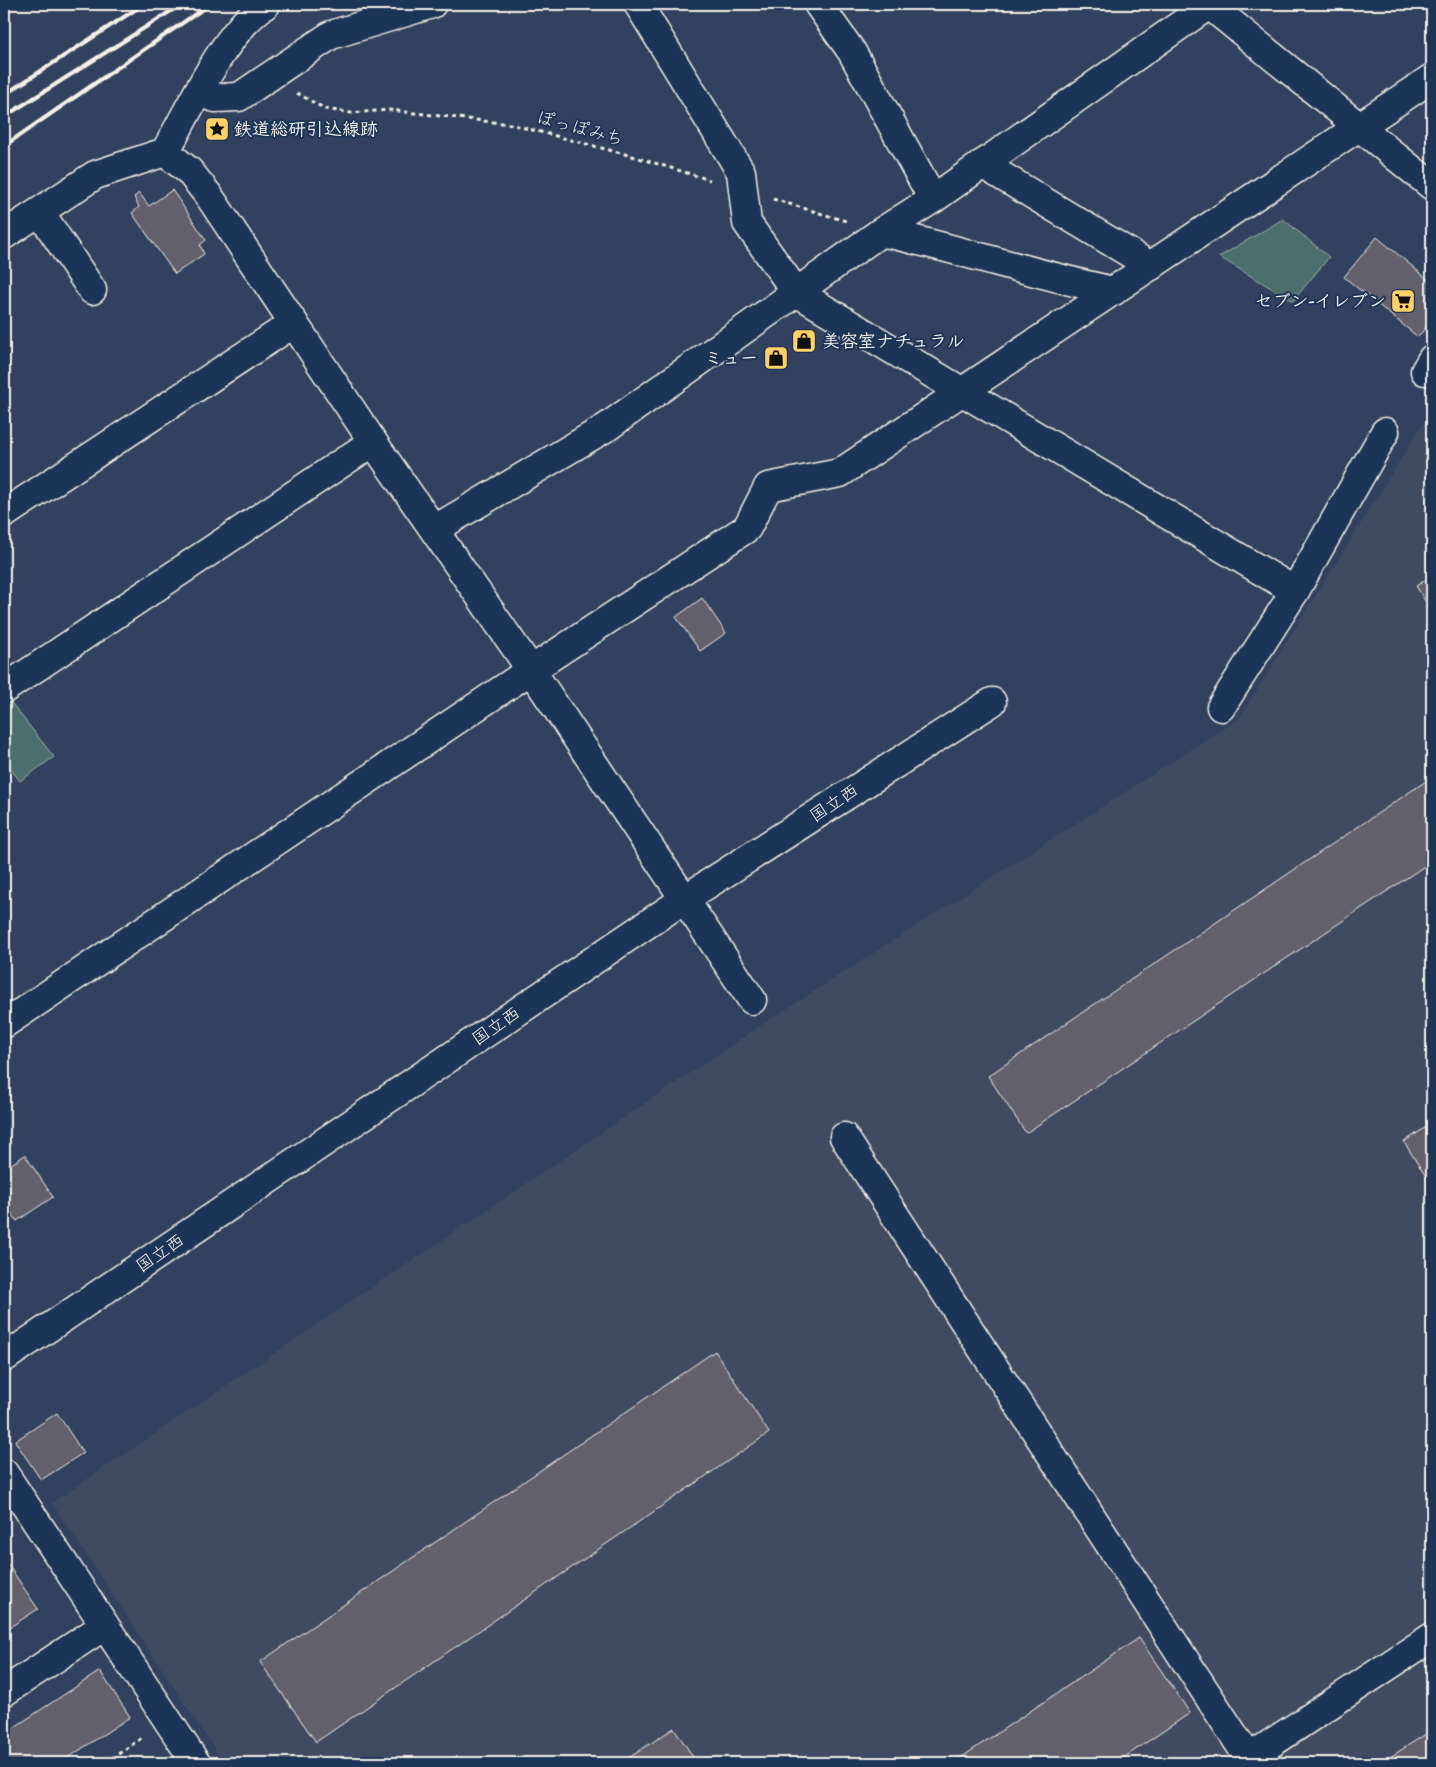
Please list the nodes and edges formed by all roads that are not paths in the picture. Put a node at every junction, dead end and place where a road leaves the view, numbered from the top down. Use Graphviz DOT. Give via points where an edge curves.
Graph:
graph roads {
  1 [pos="266,4"];
  2 [pos="432,4"];
  3 [pos="638,4"];
  4 [pos="818,4"];
  5 [pos="1209,4"];
  6 [pos="1432,78"];
  7 [pos="198,92"];
  8 [pos="1360,126"];
  9 [pos="165,152"];
  10 [pos="982,164"];
  11 [pos="1432,186"];
  12 [pos="933,199"];
  13 [pos="40,212"];
  14 [pos="882,232"];
  15 [pos="4,235"];
  16 [pos="1151,266"];
  17 [pos="92,290"];
  18 [pos="1114,290"];
  19 [pos="796,292"];
  20 [pos="294,323"];
  21 [pos="962,392"];
  22 [pos="1385,432"];
  23 [pos="372,442"];
  24 [pos="4,514"];
  25 [pos="435,529"];
  26 [pos="1295,591"];
  27 [pos="531,670"];
  28 [pos="4,689"];
  29 [pos="992,702"];
  30 [pos="1221,707"];
  31 [pos="683,900"];
  32 [pos="752,1000"];
  33 [pos="4,1024"];
  34 [pos="844,1137"];
  35 [pos="4,1358"];
  36 [pos="4,1473"];
  37 [pos="104,1626"];
  38 [pos="1432,1637"];
  39 [pos="4,1692"];
  40 [pos="1251,1761"];
  41 [pos="196,1763"];
  1 -- 7 [label="street" via="231,39"];
  2 -- 7 [label="street" via="331,36 240,97 215,98"];
  3 -- 19 [label="street" via="741,172 748,223"];
  4 -- 12 [label="street" via="852,52"];
  5 -- 8 [label="street"];
  5 -- 10 [label="street"];
  6 -- 8 [label="street"];
  7 -- 9 [label="street"];
  8 -- 11 [label="street"];
  8 -- 16 [label="street"];
  9 -- 13 [label="street" via="95,175"];
  9 -- 20 [label="street" via="189,171 209,196"];
  10 -- 12 [label="street"];
  10 -- 16 [label="street"];
  12 -- 14 [label="street"];
  13 -- 15 [label="street"];
  13 -- 17 [label="street"];
  14 -- 18 [label="street"];
  14 -- 19 [label="street"];
  16 -- 18 [label="street"];
  18 -- 21 [label="street"];
  19 -- 21 [label="street"];
  19 -- 25 [label="street" via="608,427"];
  20 -- 23 [label="street"];
  20 -- 24 [label="street"];
  21 -- 26 [label="street"];
  21 -- 27 [label="street" via="840,473 768,487 746,528"];
  22 -- 26 [label="street"];
  23 -- 25 [label="street"];
  23 -- 28 [label="street"];
  25 -- 27 [label="street"];
  26 -- 30 [label="street"];
  27 -- 31 [label="street"];
  27 -- 33 [label="street"];
  29 -- 31 [label="street, 国立西"];
  31 -- 32 [label="street"];
  31 -- 35 [label="street, 国立西"];
  34 -- 40 [label="street"];
  36 -- 37 [label="street"];
  37 -- 39 [label="street"];
  37 -- 41 [label="street"];
  38 -- 40 [label="street"];
}
